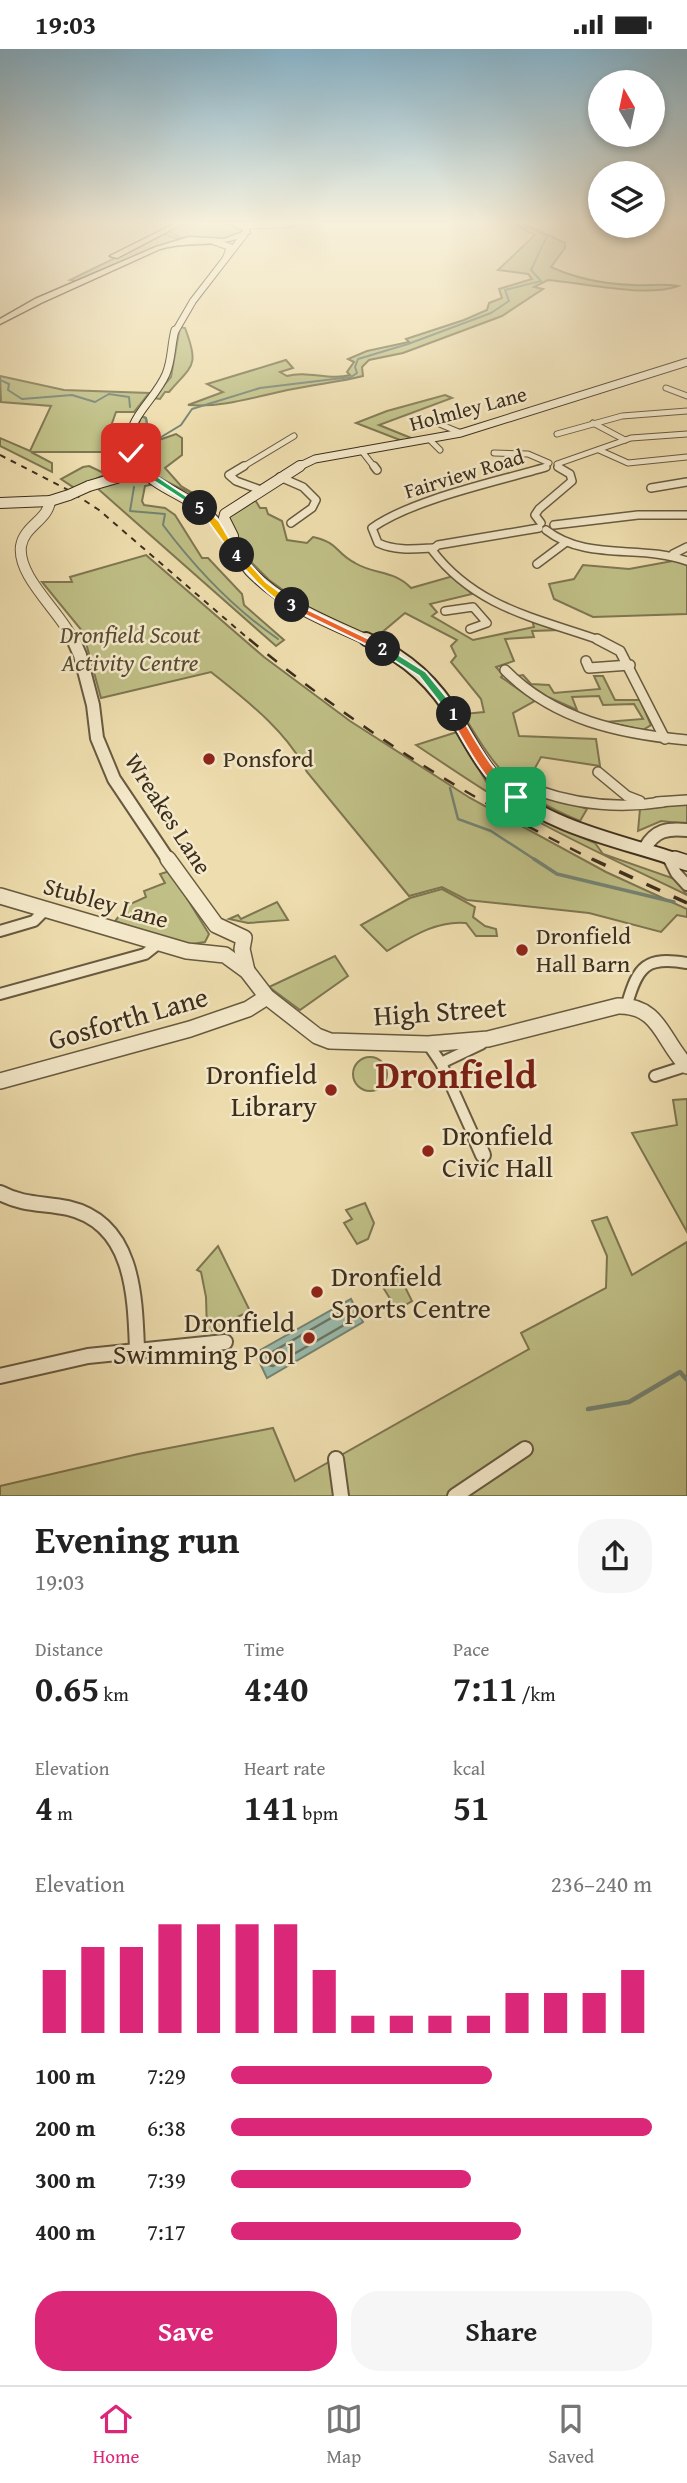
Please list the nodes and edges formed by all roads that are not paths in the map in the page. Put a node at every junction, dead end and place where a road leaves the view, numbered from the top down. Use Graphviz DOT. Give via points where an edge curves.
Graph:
graph roads {
  1 [pos="44,292"];
  2 [pos="53,292"];
  3 [pos="199,292"];
  4 [pos="0,316"];
  5 [pos="0,322"];
  6 [pos="687,362"];
  7 [pos="666,388"];
  8 [pos="687,396"];
  9 [pos="687,411"];
  10 [pos="430,420"];
  11 [pos="593,423"];
  12 [pos="461,433"];
  13 [pos="687,433"];
  14 [pos="557,434"];
  15 [pos="295,436"];
  16 [pos="430,440"];
  17 [pos="625,440"];
  18 [pos="360,450"];
  19 [pos="440,450"];
  20 [pos="599,450"];
  21 [pos="495,453"];
  22 [pos="687,457"];
  23 [pos="548,465"];
  24 [pos="140,466"];
  25 [pos="557,466"];
  26 [pos="377,470"];
  27 [pos="114,474"];
  28 [pos="280,477"];
  29 [pos="104,480"];
  30 [pos="160,482"];
  31 [pos="685,482"];
  32 [pos="89,486"];
  33 [pos="651,488"];
  34 [pos="687,489"];
  35 [pos="261,490"];
  36 [pos="50,501"];
  37 [pos="0,503"];
  38 [pos="225,514"];
  39 [pos="687,515"];
  40 [pos="291,523"];
  41 [pos="545,527"];
  42 [pos="565,543"];
  43 [pos="426,546"];
  44 [pos="231,547"];
  45 [pos="687,547"];
  46 [pos="673,555"];
  47 [pos="687,561"];
  48 [pos="537,564"];
  49 [pos="487,599"];
  50 [pos="475,609"];
  51 [pos="445,611"];
  52 [pos="470,629"];
  53 [pos="586,661"];
  54 [pos="630,665"];
  55 [pos="505,670"];
  56 [pos="666,739"];
  57 [pos="687,740"];
  58 [pos="598,772"];
  59 [pos="536,790"];
  60 [pos="687,800"];
  61 [pos="663,802"];
  62 [pos="687,830"];
  63 [pos="645,848"];
  64 [pos="682,868"];
  65 [pos="687,885"];
  66 [pos="0,896"];
  67 [pos="46,909"];
  68 [pos="0,931"];
  69 [pos="220,940"];
  70 [pos="159,943"];
  71 [pos="242,949"];
  72 [pos="200,952"];
  73 [pos="687,963"];
  74 [pos="247,971"];
  75 [pos="0,994"];
  76 [pos="267,997"];
  77 [pos="627,1004"];
  78 [pos="488,1039"];
  79 [pos="428,1044"];
  80 [pos="441,1063"];
  81 [pos="686,1066"];
  82 [pos="655,1076"];
  83 [pos="0,1081"];
  84 [pos="483,1155"];
  85 [pos="0,1193"];
  86 [pos="225,1342"];
  87 [pos="137,1349"];
  88 [pos="0,1376"];
  89 [pos="525,1449"];
  90 [pos="337,1459"];
  91 [pos="341,1496"];
  92 [pos="455,1496"];
  1 -- 4 [label="highway"];
  2 -- 5 [label="highway"];
  3 -- 24 [label="main road" via="178,324 164,379 134,420 130,445"];
  6 -- 12 [label="main road, Holmley Lane"];
  7 -- 8 [label="street"];
  9 -- 11 [label="street" via="634,414"];
  10 -- 12 [label="street"];
  11 -- 14 [label="street"];
  11 -- 17 [label="street"];
  12 -- 16 [label="main road, Holmley Lane"];
  13 -- 17 [label="street"];
  15 -- 35 [label="street" via="229,475"];
  16 -- 18 [label="main road, Holmley Lane"];
  16 -- 19 [label="street"];
  17 -- 20 [label="street"];
  18 -- 26 [label="street"];
  18 -- 28 [label="main road, Holmley Lane" via="315,459"];
  20 -- 22 [label="street" via="628,463"];
  20 -- 25 [label="street"];
  21 -- 23 [label="street" via="535,455"];
  23 -- 25 [label="street"];
  23 -- 43 [label="street, Fairview Road" via="392,515 372,528 378,543 404,551"];
  24 -- 27 [label="main road"];
  24 -- 29 [label="main road"];
  24 -- 30 [label="main road"];
  25 -- 41 [label="street" via="570,474 572,481 540,505 535,515"];
  27 -- 29 [label="main road"];
  28 -- 35 [label="main road, Holmley Lane"];
  28 -- 40 [label="street" via="310,491 316,500"];
  29 -- 32 [label="main road"];
  30 -- 38 [label="main road"];
  30 -- 44 [label="main road" via="209,515"];
  31 -- 33 [label="street"];
  31 -- 34 [label="street"];
  32 -- 36 [label="main road, bridge"];
  35 -- 38 [label="main road, Holmley Lane"];
  36 -- 37 [label="main road"];
  36 -- 69 [label="main road, Wreakes Lane" via="49,509 25,533 22,567 66,626 80,656 97,738 114,779"];
  38 -- 44 [label="main road" via="233,536"];
  39 -- 41 [label="street" via="638,515"];
  41 -- 42 [label="street"];
  41 -- 43 [label="street"];
  42 -- 46 [label="street"];
  42 -- 48 [label="street"];
  43 -- 49 [label="street"];
  44 -- 63 [label="main road" via="249,571 292,605 382,648 423,674 452,711 492,777 516,797 553,817"];
  45 -- 46 [label="street"];
  46 -- 47 [label="street"];
  49 -- 50 [label="street"];
  49 -- 54 [label="street" via="608,643 621,651"];
  50 -- 51 [label="street" via="467,606"];
  50 -- 52 [label="street" via="487,625"];
  53 -- 54 [label="street" via="589,668"];
  54 -- 56 [label="street"];
  55 -- 56 [label="street" via="535,695 581,719"];
  56 -- 57 [label="street"];
  58 -- 61 [label="street" via="630,799"];
  59 -- 61 [label="street" via="584,806"];
  60 -- 61 [label="street"];
  62 -- 63 [label="main road" via="659,831"];
  63 -- 64 [label="main road"];
  64 -- 65 [label="street"];
  66 -- 67 [label="main road, Stubley Lane"];
  67 -- 68 [label="street" via="34,921"];
  67 -- 70 [label="main road, Stubley Lane"];
  69 -- 71 [label="main road" via="235,954"];
  69 -- 71 [label="main road, Wreakes Lane" via="241,936 245,942"];
  69 -- 72 [label="main road, Stubley Lane"];
  69 -- 74 [label="main road, Wreakes Lane"];
  70 -- 72 [label="main road, Stubley Lane"];
  70 -- 75 [label="street" via="145,954"];
  71 -- 74 [label="main road, Wreakes Lane"];
  73 -- 77 [label="street" via="645,964 635,976"];
  74 -- 76 [label="main road, Wreakes Lane"];
  76 -- 79 [label="main road, High Street" via="330,1041"];
  76 -- 83 [label="main road, Gosforth Lane" via="248,1009 190,1029"];
  77 -- 78 [label="main road, High Street"];
  77 -- 81 [label="main road" via="648,1010"];
  78 -- 79 [label="main road, High Street"];
  78 -- 80 [label="street"];
  79 -- 80 [label="street"];
  80 -- 84 [label="street"];
  81 -- 82 [label="street"];
  85 -- 87 [label="street" via="24,1202 71,1208 104,1223 128,1266"];
  86 -- 87 [label="street"];
  87 -- 88 [label="street"];
  89 -- 92 [label="street"];
  90 -- 91 [label="street"];
}
